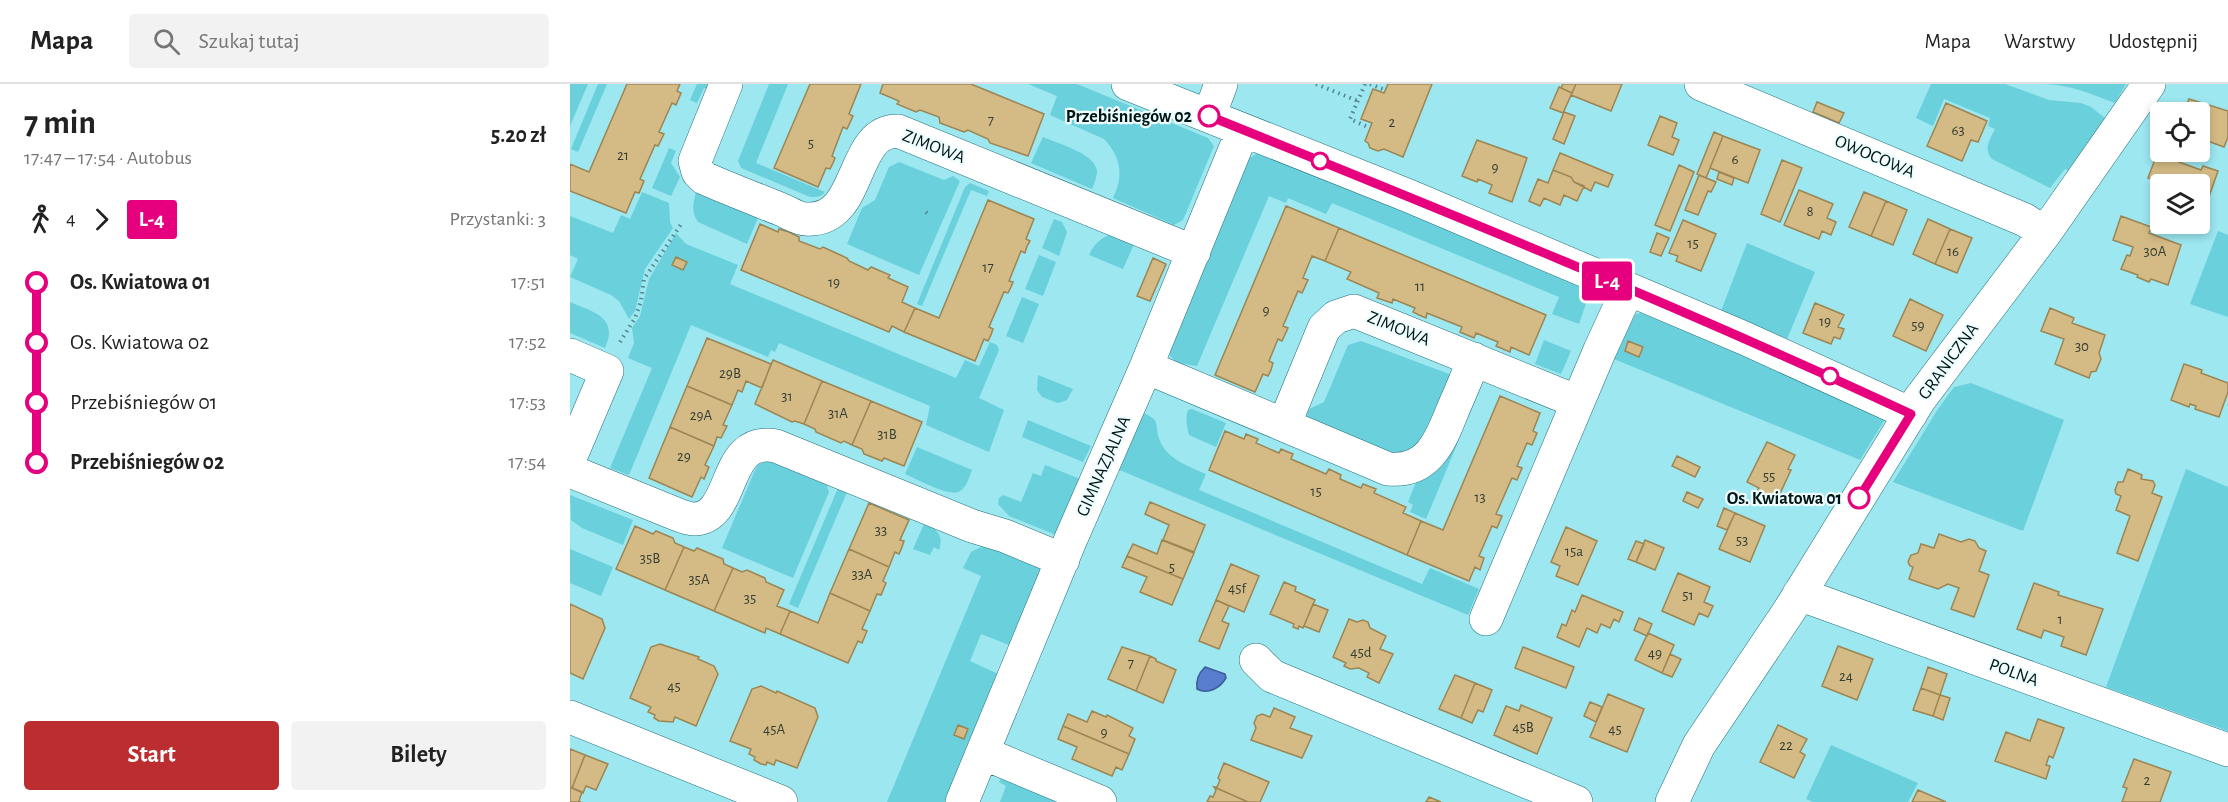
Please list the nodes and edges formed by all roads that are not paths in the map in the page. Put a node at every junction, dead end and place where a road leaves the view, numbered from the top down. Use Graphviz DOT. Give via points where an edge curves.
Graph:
graph roads {
  1 [pos="726,84"];
  2 [pos="1128,84"];
  3 [pos="1221,84"];
  4 [pos="1701,84"];
  5 [pos="2149,84"];
  6 [pos="1209,116"];
  7 [pos="1243,129"];
  8 [pos="2045,233"];
  9 [pos="1194,252"];
  10 [pos="1628,289"];
  11 [pos="570,355"];
  12 [pos="1474,359"];
  13 [pos="1146,367"];
  14 [pos="1578,402"];
  15 [pos="1911,414"];
  16 [pos="1284,425"];
  17 [pos="570,458"];
  18 [pos="570,471"];
  19 [pos="1063,560"];
  20 [pos="1799,594"];
  21 [pos="1486,619"];
  22 [pos="1256,660"];
  23 [pos="570,717"];
  24 [pos="2228,750"];
  25 [pos="983,753"];
  26 [pos="780,802"];
  27 [pos="962,802"];
  28 [pos="1100,802"];
  29 [pos="1576,802"];
  30 [pos="1672,802"];
  1 -- 9 [label="street, ZIMOWA" via="695,161 698,172 704,178 805,219 826,216 838,207 872,143 880,135 898,131"];
  2 -- 6 [label="street"];
  3 -- 6 [label="street"];
  4 -- 8 [label="street, OWOCOWA" via="2025,220"];
  5 -- 8 [label="street, GRANICZNA"];
  6 -- 7 [label="street"];
  7 -- 9 [label="street, GIMNAZJALNA"];
  7 -- 10 [label="street"];
  8 -- 15 [label="street, GRANICZNA"];
  9 -- 13 [label="street, GIMNAZJALNA"];
  10 -- 14 [label="street"];
  10 -- 15 [label="street"];
  11 -- 17 [label="street" via="607,371"];
  12 -- 14 [label="street, ZIMOWA"];
  12 -- 16 [label="street" via="1438,445 1426,457 1401,470 1388,469"];
  12 -- 16 [label="street, ZIMOWA" via="1366,314 1346,312 1324,328"];
  13 -- 16 [label="street"];
  13 -- 19 [label="street, GIMNAZJALNA"];
  14 -- 21 [label="street"];
  15 -- 20 [label="street, GRANICZNA"];
  18 -- 19 [label="street" via="694,519 717,507 740,458 756,445 765,444"];
  19 -- 25 [label="street, GIMNAZJALNA"];
  20 -- 24 [label="street, POLNA"];
  20 -- 30 [label="street, GRANICZNA" via="1699,745"];
  22 -- 29 [label="street" via="1272,676"];
  23 -- 26 [label="street"];
  25 -- 27 [label="street, GIMNAZJALNA"];
  25 -- 28 [label="street"];
}
